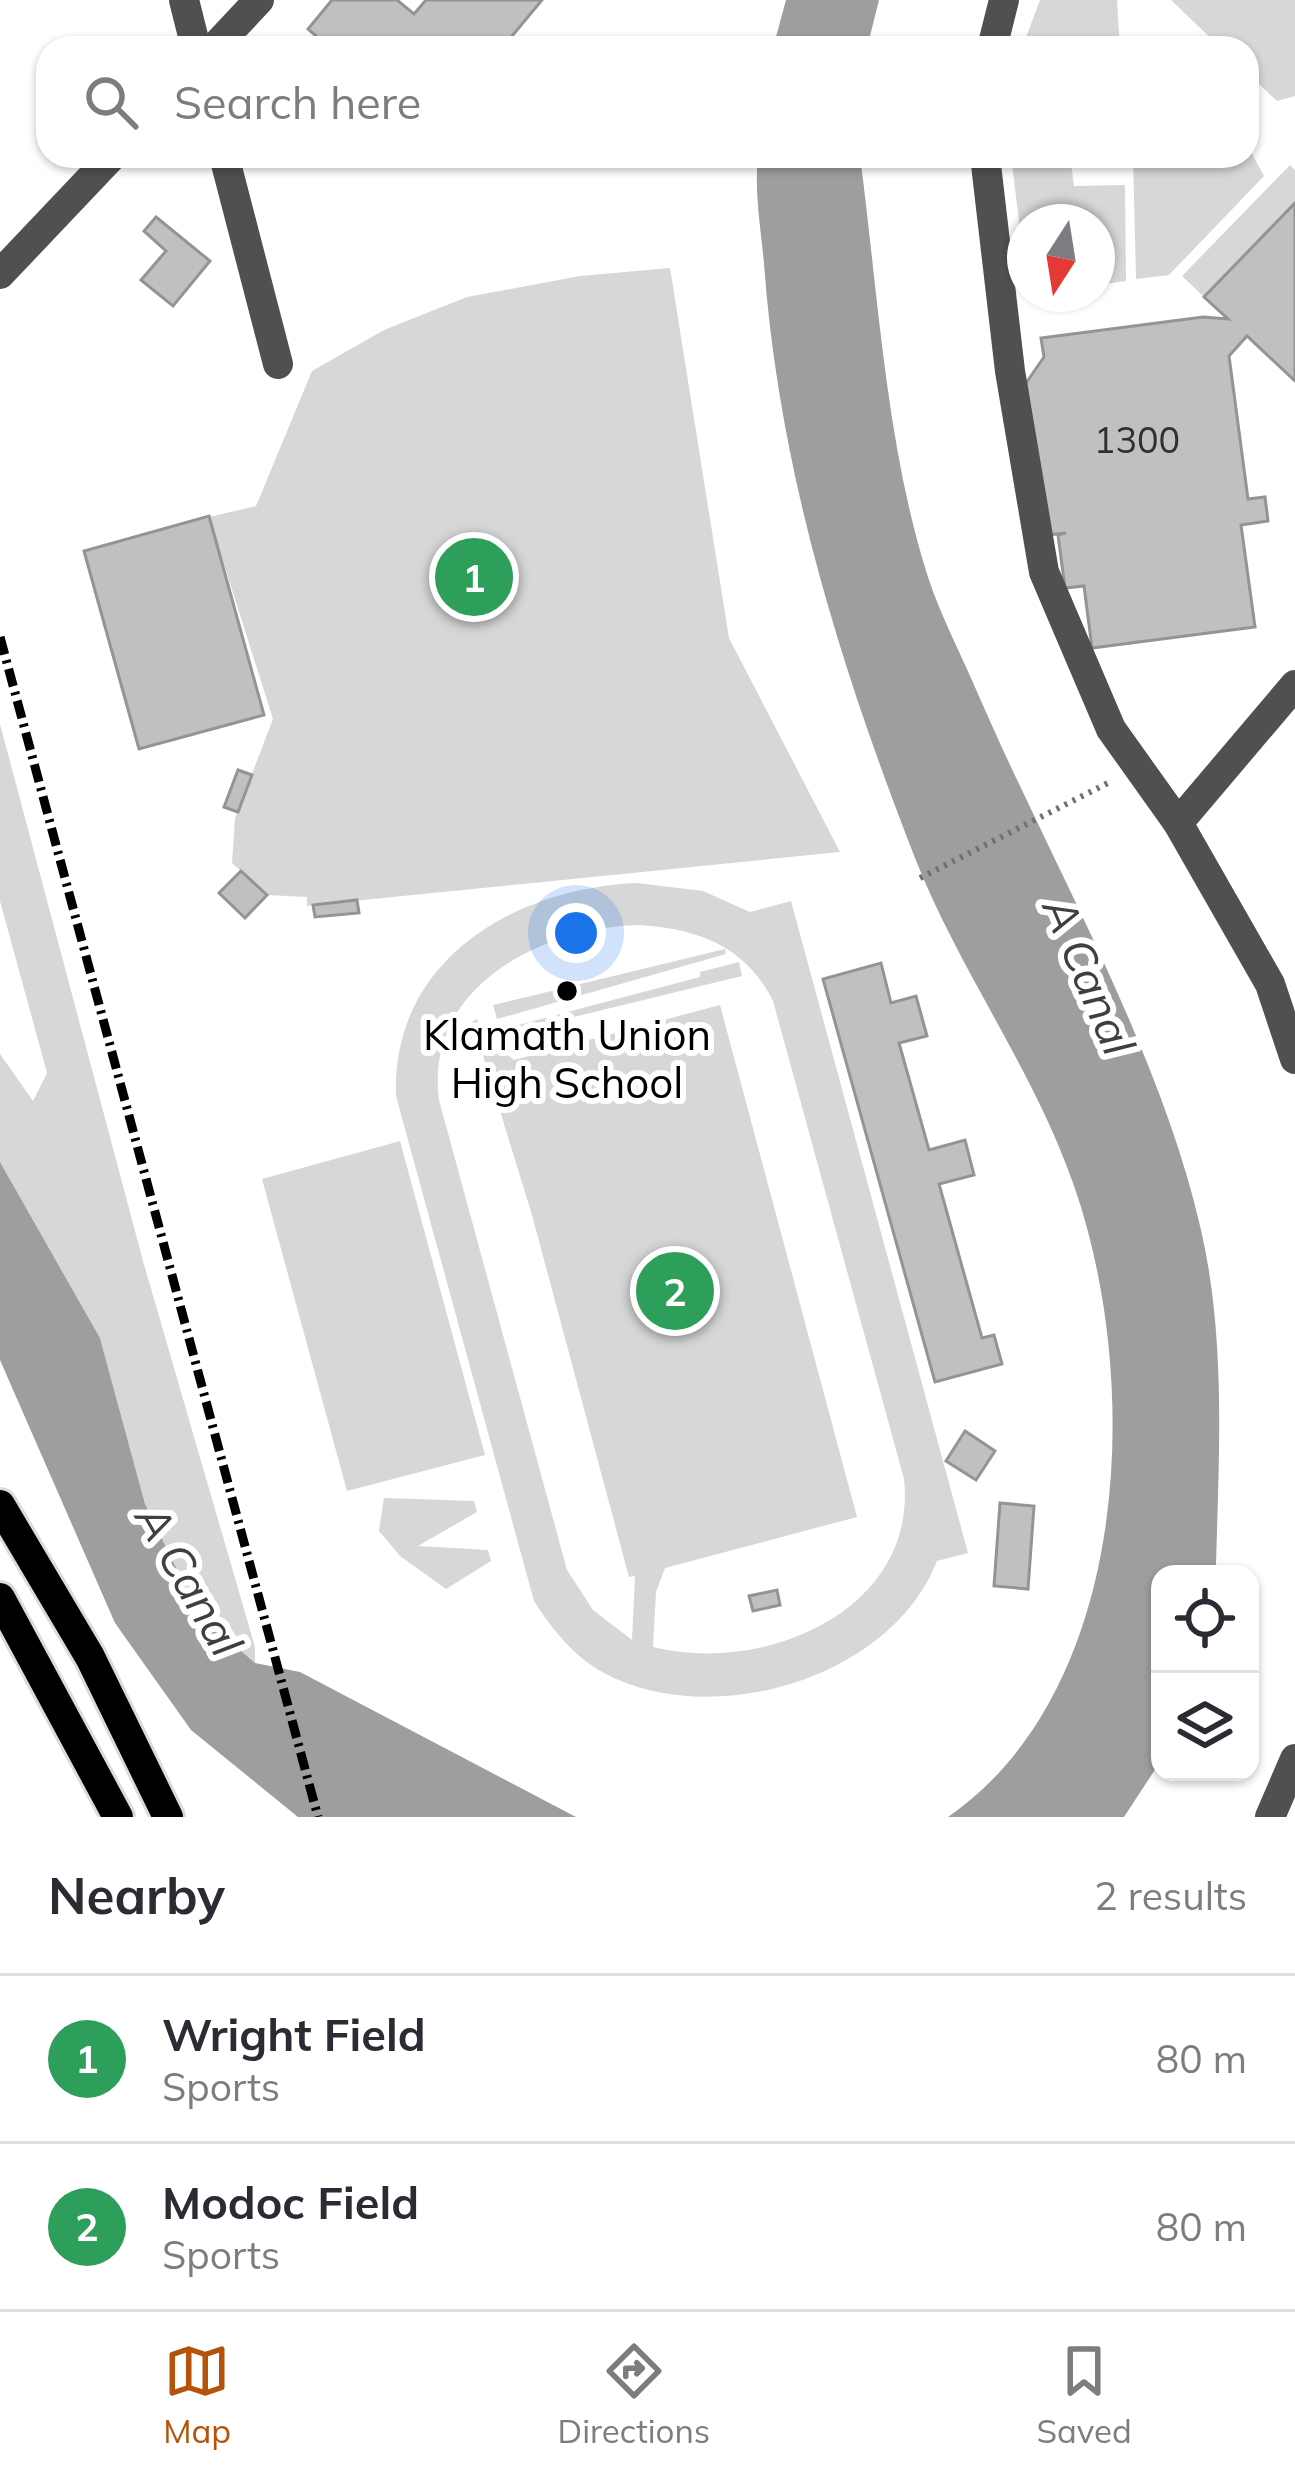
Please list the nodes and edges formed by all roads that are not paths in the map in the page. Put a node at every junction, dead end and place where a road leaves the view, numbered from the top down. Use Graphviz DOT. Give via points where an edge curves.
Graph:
graph roads {
  1 [pos="184,0"];
  2 [pos="260,0"];
  3 [pos="1004,0"];
  4 [pos="193,36"];
  5 [pos="226,36"];
  6 [pos="995,36"];
  7 [pos="101,168"];
  8 [pos="227,168"];
  9 [pos="987,168"];
  10 [pos="0,274"];
  11 [pos="278,364"];
  12 [pos="1295,685"];
  13 [pos="1178,823"];
  14 [pos="1295,1059"];
  15 [pos="0,1505"];
  16 [pos="0,1598"];
  17 [pos="1295,1759"];
  18 [pos="118,1817"];
  19 [pos="168,1817"];
  20 [pos="1270,1817"];
  1 -- 4 [label="street"];
  2 -- 5 [label="street"];
  3 -- 6 [label="street"];
  7 -- 10 [label="street"];
  8 -- 11 [label="street"];
  9 -- 13 [label="street" via="1044,572 1111,729"];
  12 -- 13 [label="street"];
  13 -- 14 [label="street" via="1270,984"];
  15 -- 19 [label="main road" via="90,1657"];
  16 -- 18 [label="main road"];
  17 -- 20 [label="street"];
}
